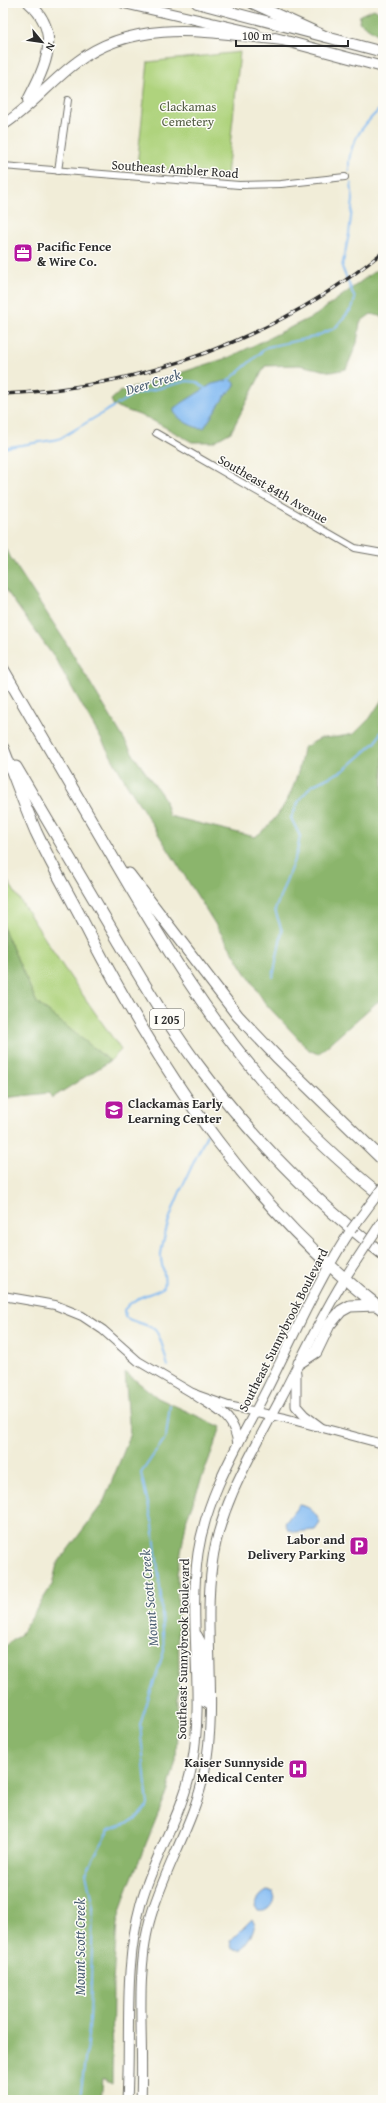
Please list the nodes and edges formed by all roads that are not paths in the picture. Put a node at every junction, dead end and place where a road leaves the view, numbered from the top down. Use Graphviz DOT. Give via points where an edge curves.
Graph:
graph roads {
  1 [pos="29,3"];
  2 [pos="124,3"];
  3 [pos="197,3"];
  4 [pos="252,3"];
  5 [pos="327,37"];
  6 [pos="283,40"];
  7 [pos="383,52"];
  8 [pos="383,67"];
  9 [pos="68,100"];
  10 [pos="26,106"];
  11 [pos="3,125"];
  12 [pos="3,166"];
  13 [pos="58,171"];
  14 [pos="345,177"];
  15 [pos="156,433"];
  16 [pos="383,553"];
  17 [pos="3,669"];
  18 [pos="3,744"];
  19 [pos="3,748"];
  20 [pos="99,833"];
  21 [pos="368,1145"];
  22 [pos="383,1148"];
  23 [pos="383,1160"];
  24 [pos="383,1187"];
  25 [pos="383,1197"];
  26 [pos="383,1220"];
  27 [pos="383,1254"];
  28 [pos="329,1266"];
  29 [pos="344,1279"];
  30 [pos="3,1296"];
  31 [pos="379,1308"];
  32 [pos="298,1366"];
  33 [pos="194,1394"];
  34 [pos="255,1412"];
  35 [pos="272,1415"];
  36 [pos="320,1427"];
  37 [pos="238,1444"];
  38 [pos="383,1444"];
  39 [pos="196,1632"];
  40 [pos="210,1706"];
  41 [pos="127,2100"];
  42 [pos="141,2100"];
  1 -- 10 [label="main road" via="42,19 49,45 43,69"];
  2 -- 6 [label="main road"];
  3 -- 5 [label="main road"];
  4 -- 5 [label="main road"];
  5 -- 7 [label="main road"];
  6 -- 8 [label="main road"];
  6 -- 10 [label="main road" via="178,31 129,36 88,54"];
  9 -- 13 [label="street"];
  10 -- 11 [label="main road"];
  12 -- 13 [label="street, Southeast Ambler Road"];
  13 -- 14 [label="street, Southeast Ambler Road" via="246,185"];
  15 -- 16 [label="street, Southeast 84th Avenue" via="355,548"];
  17 -- 20 [label="highway, I 205"];
  18 -- 27 [label="highway, I 205" via="144,983 197,1064 280,1160"];
  19 -- 28 [label="highway" via="37,832 111,974 172,1078 213,1137 260,1195"];
  20 -- 21 [label="highway" via="234,1011 277,1057"];
  20 -- 25 [label="highway, I 205" via="194,992 234,1046 305,1126"];
  21 -- 22 [label="highway"];
  21 -- 23 [label="highway"];
  24 -- 28 [label="main road, Southeast Sunnybrook Boulevard, bridge"];
  26 -- 29 [label="main road, Southeast Sunnybrook Boulevard, bridge"];
  28 -- 29 [label="highway"];
  28 -- 34 [label="main road, Southeast Sunnybrook Boulevard"];
  29 -- 31 [label="highway"];
  29 -- 32 [label="main road, Southeast Sunnybrook Boulevard"];
  30 -- 33 [label="street" via="55,1306 82,1316 103,1330 134,1358"];
  31 -- 32 [label="highway" via="350,1306 341,1311 329,1325 316,1352"];
  32 -- 35 [label="main road, Southeast Sunnybrook Boulevard"];
  32 -- 36 [label="main road" via="296,1406"];
  33 -- 34 [label="street"];
  33 -- 37 [label="main road" via="230,1420 235,1428"];
  34 -- 35 [label="street"];
  34 -- 37 [label="main road, Southeast Sunnybrook Boulevard"];
  35 -- 36 [label="street"];
  35 -- 40 [label="main road, Southeast Sunnybrook Boulevard" via="230,1498 214,1547 210,1588"];
  36 -- 38 [label="street"];
  37 -- 39 [label="main road, Southeast Sunnybrook Boulevard" via="215,1490 202,1533 196,1573"];
  39 -- 40 [label="main road" via="203,1646 203,1701"];
  39 -- 41 [label="main road, Southeast Sunnybrook Boulevard" via="196,1736 191,1771 180,1810 141,1903 130,1956"];
  40 -- 42 [label="main road, Southeast Sunnybrook Boulevard" via="206,1766 192,1816 154,1904 145,1947 141,1987"];
}
